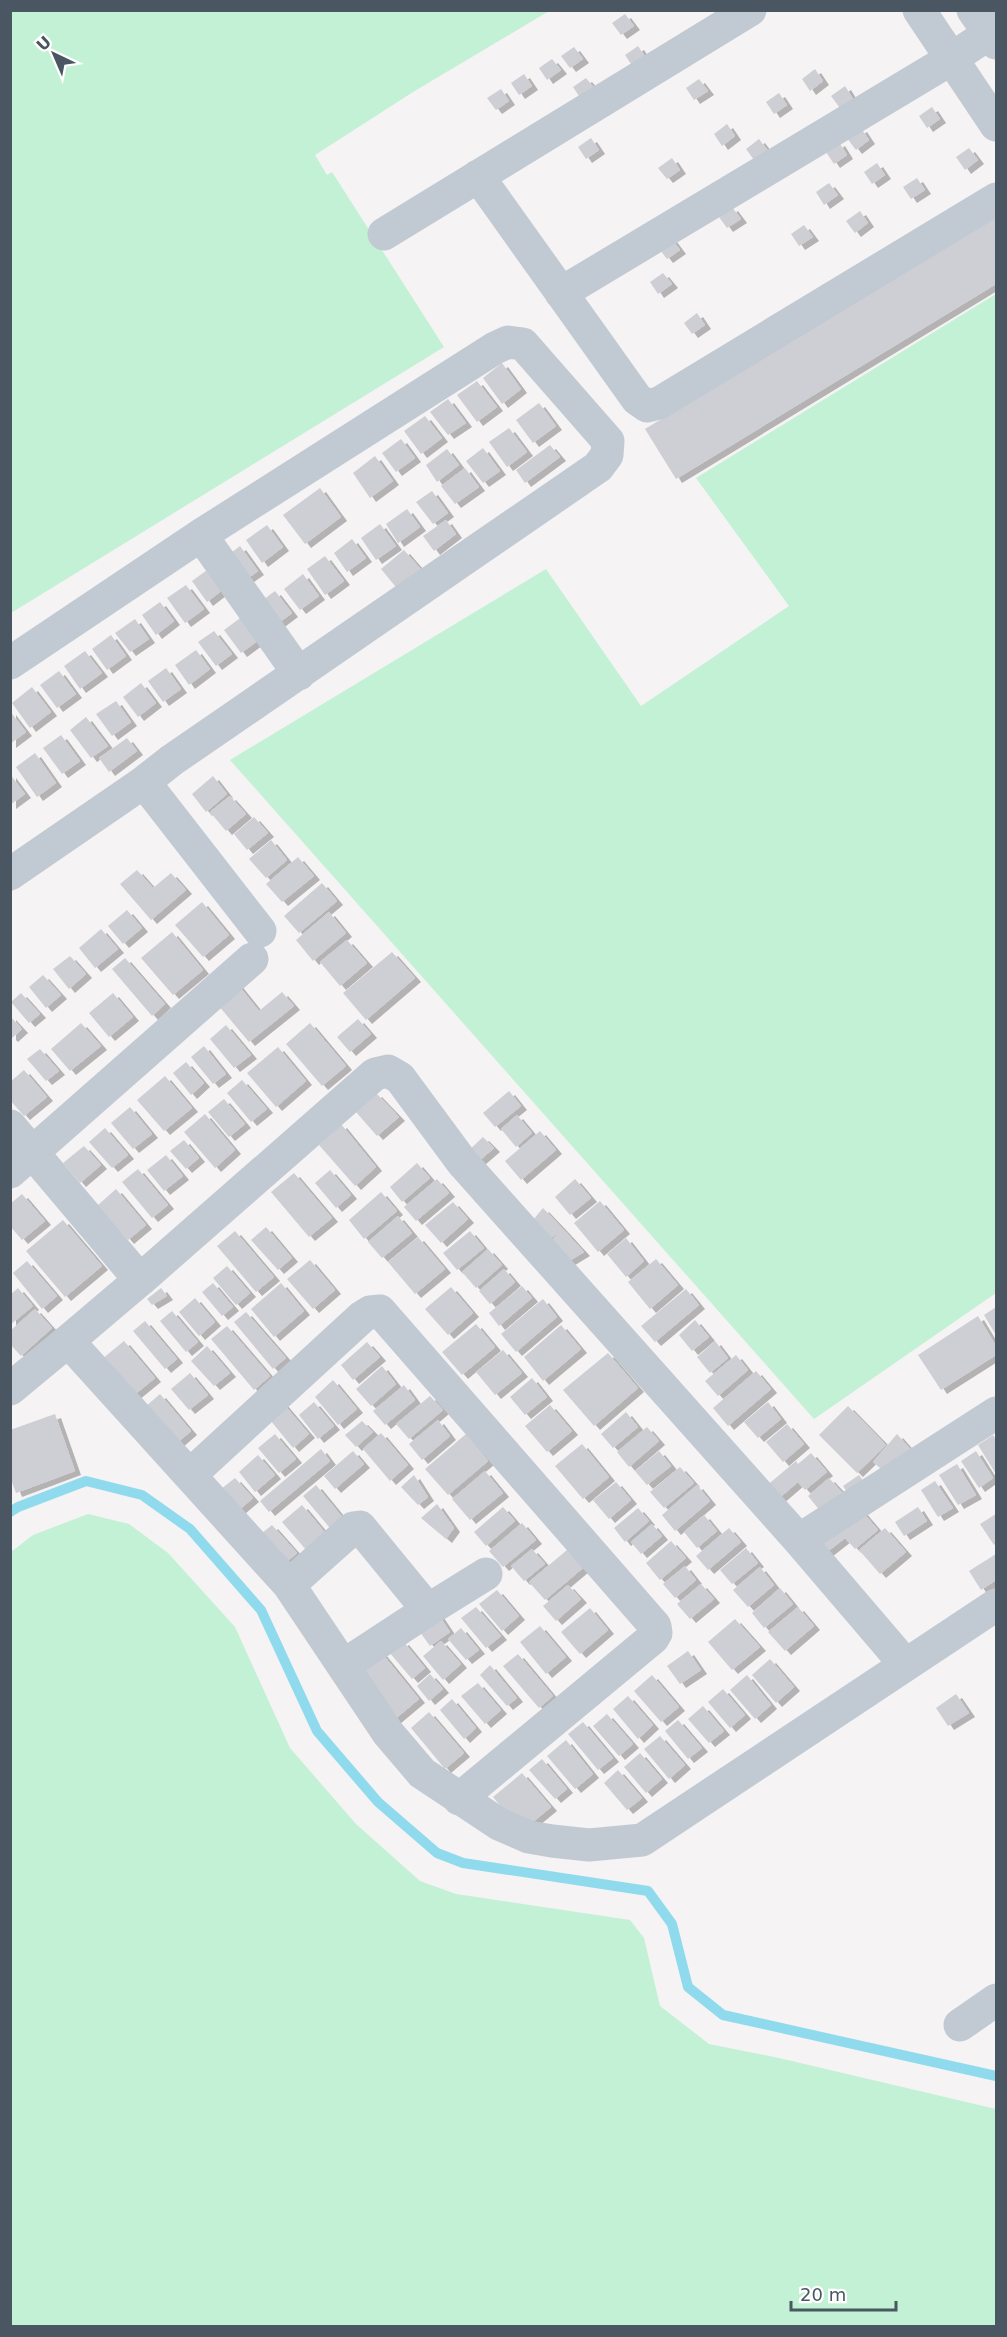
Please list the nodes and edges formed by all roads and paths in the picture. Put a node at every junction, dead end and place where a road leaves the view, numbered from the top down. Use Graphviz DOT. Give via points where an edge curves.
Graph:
graph roads {
  1 [pos="750,10"];
  2 [pos="919,10"];
  3 [pos="986,29"];
  4 [pos="951,59"];
  5 [pos="996,125"];
  6 [pos="478,177"];
  7 [pos="996,199"];
  8 [pos="384,234"];
  9 [pos="561,293"];
  10 [pos="201,535"];
  11 [pos="12,660"];
  12 [pos="299,674"];
  13 [pos="144,782"];
  14 [pos="10,874"];
  15 [pos="10,1126"];
  16 [pos="22,1163"];
  17 [pos="140,1280"];
  18 [pos="68,1341"];
  19 [pos="10,1389"];
  20 [pos="996,1413"];
  21 [pos="190,1475"];
  22 [pos="799,1540"];
  23 [pos="486,1574"];
  24 [pos="289,1585"];
  25 [pos="996,1605"];
  26 [pos="428,1610"];
  27 [pos="905,1664"];
  28 [pos="344,1665"];
  29 [pos="459,1799"];
  30 [pos="996,2000"];
  31 [pos="960,2025"];
  1 -- 6 [label="street"];
  2 -- 4 [label="street"];
  3 -- 4 [label="street"];
  4 -- 5 [label="street"];
  4 -- 9 [label="street"];
  6 -- 8 [label="street"];
  6 -- 9 [label="street"];
  7 -- 9 [label="street" via="647,406 637,399"];
  10 -- 11 [label="street"];
  10 -- 12 [label="street"];
  10 -- 12 [label="street" via="508,342 523,344 608,441 608,455 598,467"];
  12 -- 13 [label="street"];
  13 -- 14 [label="street"];
  13 -- 16 [label="street" via="256,945"];
  15 -- 16 [label="street"];
  16 -- 17 [label="street"];
  17 -- 18 [label="street"];
  17 -- 22 [label="street" via="375,1074 388,1071 400,1078 462,1162"];
  18 -- 19 [label="street"];
  18 -- 21 [label="street"];
  20 -- 22 [label="street"];
  21 -- 24 [label="street"];
  21 -- 29 [label="street" via="362,1317 380,1311 655,1626 653,1638"];
  22 -- 27 [label="street"];
  23 -- 26 [label="street"];
  24 -- 26 [label="street" via="353,1528 360,1527"];
  24 -- 28 [label="street"];
  25 -- 27 [label="street"];
  26 -- 28 [label="street"];
  27 -- 29 [label="street" via="642,1840 589,1845 529,1836 499,1824"];
  28 -- 29 [label="street" via="388,1733 422,1773"];
  30 -- 31 [label="street"];
}
